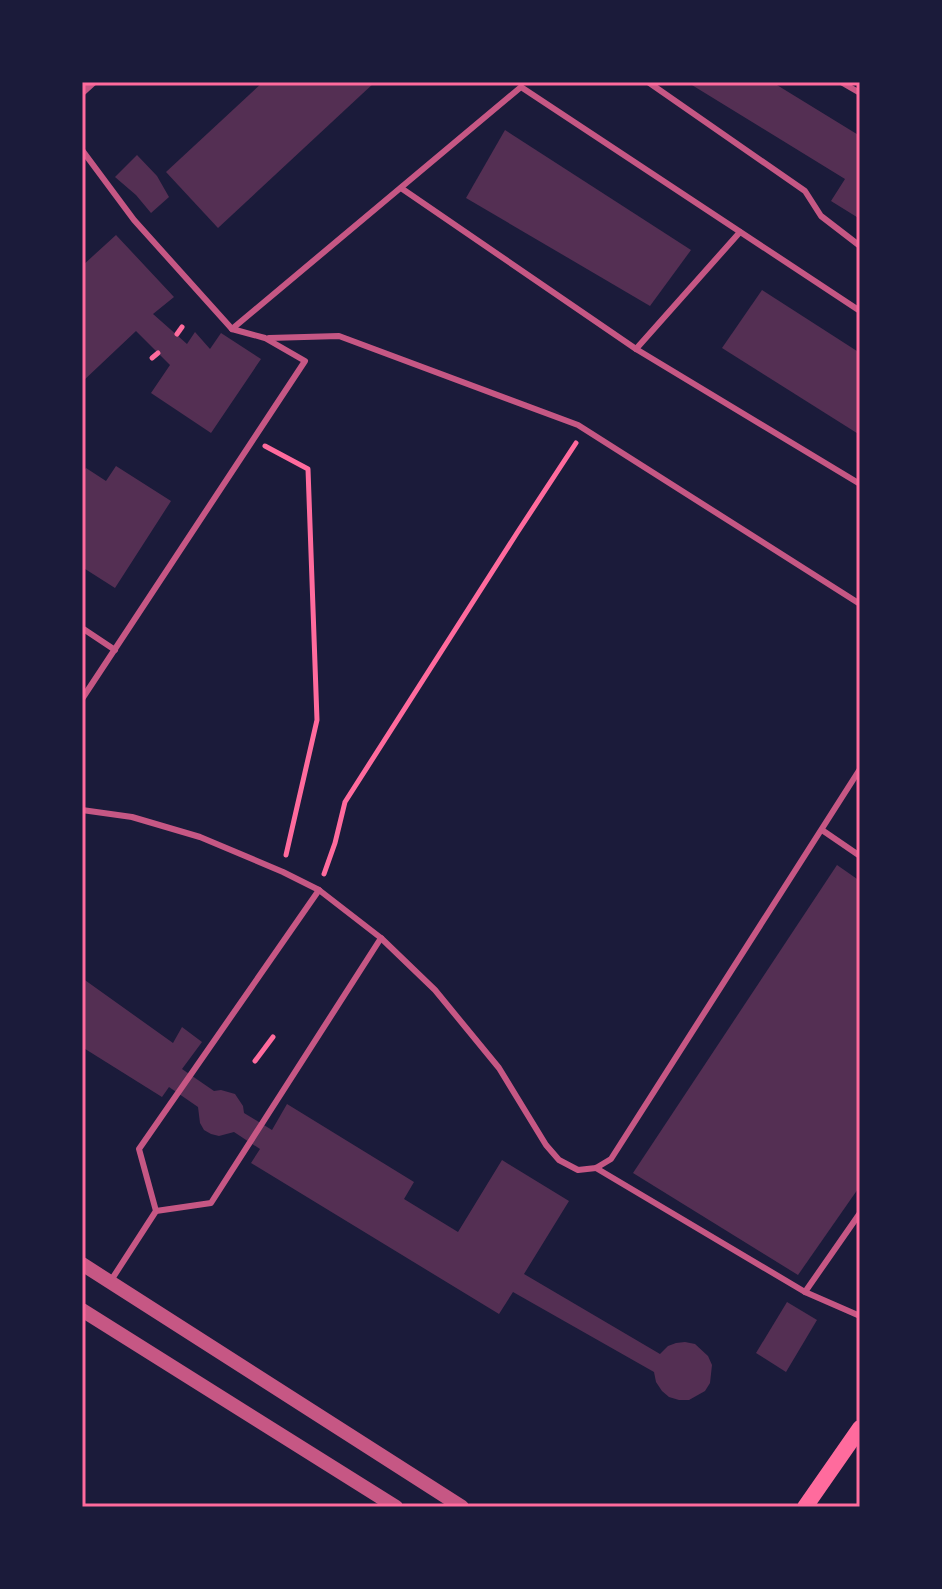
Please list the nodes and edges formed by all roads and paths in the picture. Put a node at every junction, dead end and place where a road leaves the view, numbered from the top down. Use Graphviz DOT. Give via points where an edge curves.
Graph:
graph roads {
  1 [pos="93,82"];
  2 [pos="648,82"];
  3 [pos="841,82"];
  4 [pos="523,85"];
  5 [pos="82,92"];
  6 [pos="860,93"];
  7 [pos="82,150"];
  8 [pos="401,188"];
  9 [pos="740,232"];
  10 [pos="860,246"];
  11 [pos="860,311"];
  12 [pos="182,327"];
  13 [pos="232,329"];
  14 [pos="177,334"];
  15 [pos="265,338"];
  16 [pos="636,349"];
  17 [pos="158,353"];
  18 [pos="152,358"];
  19 [pos="585,430"];
  20 [pos="253,440"];
  21 [pos="860,484"];
  22 [pos="860,604"];
  23 [pos="82,628"];
  24 [pos="115,650"];
  25 [pos="82,699"];
  26 [pos="860,769"];
  27 [pos="82,810"];
  28 [pos="822,830"];
  29 [pos="860,856"];
  30 [pos="283,872"];
  31 [pos="319,890"];
  32 [pos="381,938"];
  33 [pos="273,1037"];
  34 [pos="255,1061"];
  35 [pos="596,1168"];
  36 [pos="156,1211"];
  37 [pos="860,1213"];
  38 [pos="82,1264"];
  39 [pos="110,1282"];
  40 [pos="805,1292"];
  41 [pos="82,1310"];
  42 [pos="860,1316"];
  43 [pos="860,1428"];
  44 [pos="396,1507"];
  45 [pos="462,1507"];
  46 [pos="805,1507"];
  1 -- 5 [label="street"];
  2 -- 10 [label="lane" via="805,191 821,216"];
  3 -- 6 [label="lane"];
  4 -- 8 [label="lane"];
  4 -- 9 [label="lane"];
  7 -- 13 [label="lane" via="134,220"];
  8 -- 13 [label="lane"];
  8 -- 16 [label="lane"];
  9 -- 11 [label="lane"];
  9 -- 16 [label="lane"];
  12 -- 14 [label="path"];
  13 -- 15 [label="lane"];
  15 -- 19 [label="lane" via="339,336"];
  15 -- 20 [label="lane" via="305,361"];
  16 -- 21 [label="lane"];
  17 -- 18 [label="path"];
  19 -- 22 [label="lane"];
  19 -- 31 [label="path" via="345,802"];
  20 -- 24 [label="lane"];
  20 -- 30 [label="path" via="308,469 317,720"];
  23 -- 24 [label="lane"];
  24 -- 25 [label="lane"];
  26 -- 28 [label="lane"];
  27 -- 30 [label="lane" via="187,833"];
  28 -- 29 [label="lane"];
  28 -- 35 [label="lane" via="611,1159"];
  30 -- 31 [label="lane"];
  31 -- 32 [label="lane"];
  31 -- 36 [label="lane" via="139,1149"];
  32 -- 35 [label="lane" via="435,990 499,1068 559,1160 578,1170"];
  32 -- 36 [label="lane" via="211,1203"];
  33 -- 34 [label="path"];
  35 -- 40 [label="lane"];
  36 -- 39 [label="lane"];
  37 -- 40 [label="lane"];
  38 -- 39 [label="street"];
  39 -- 45 [label="street"];
  40 -- 42 [label="lane"];
  41 -- 44 [label="street"];
  43 -- 46 [label="main road"];
}
